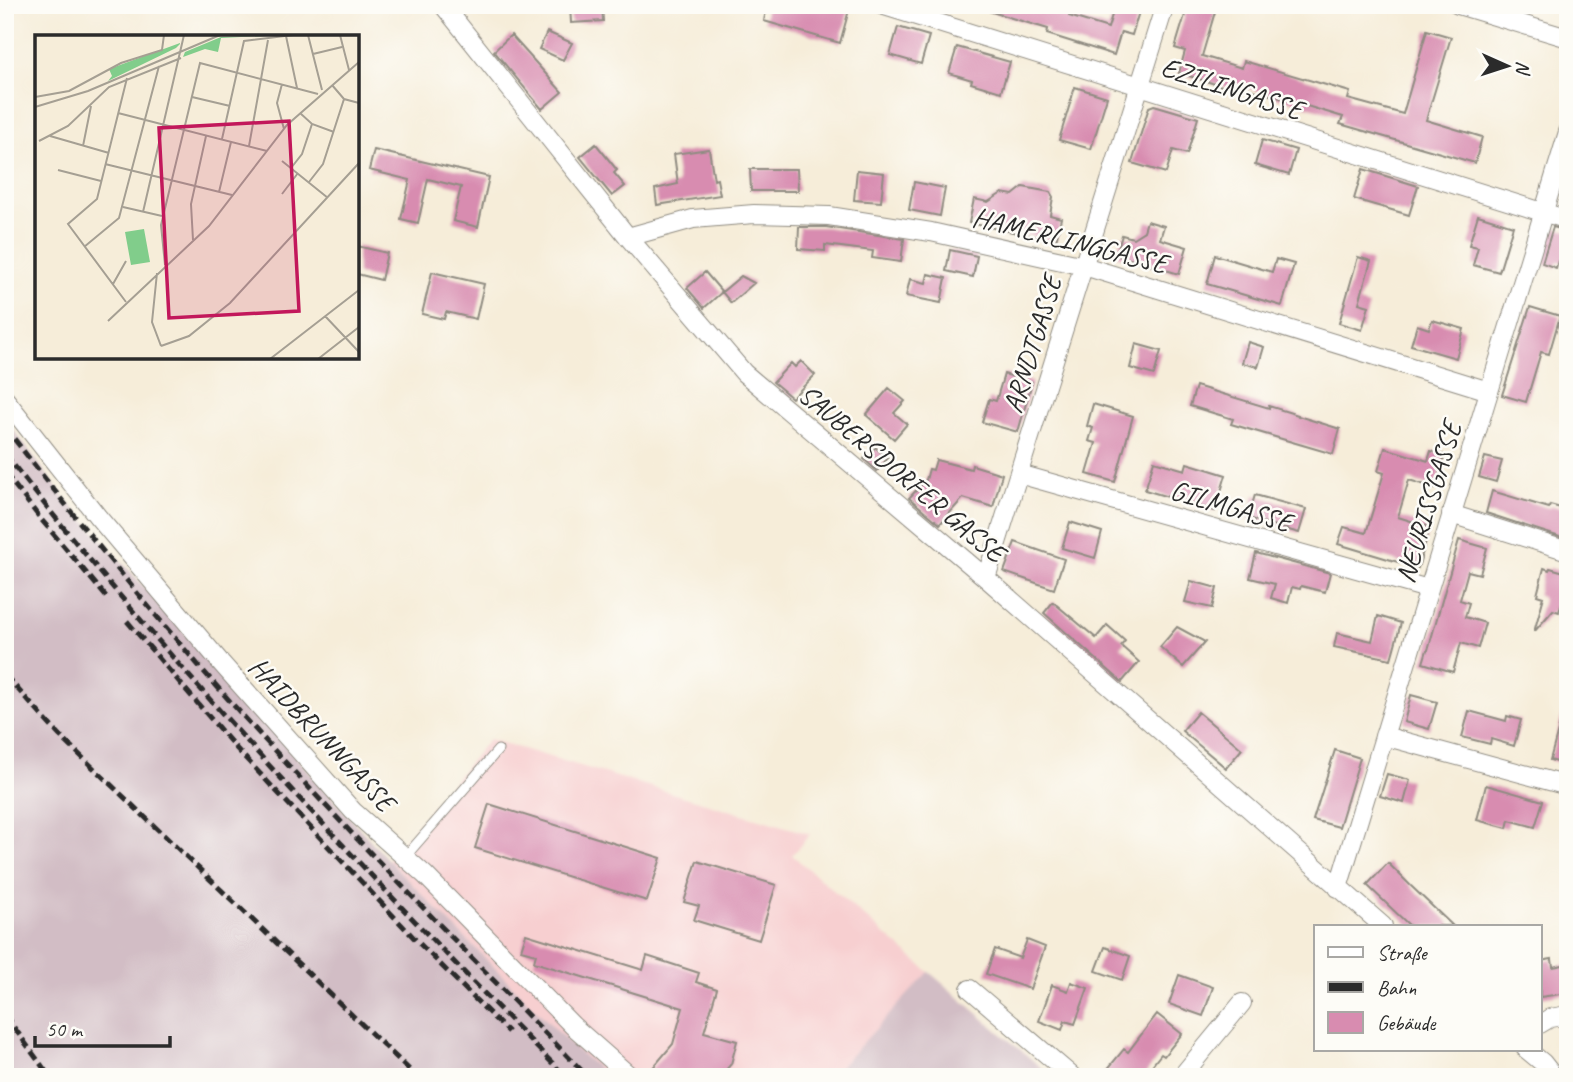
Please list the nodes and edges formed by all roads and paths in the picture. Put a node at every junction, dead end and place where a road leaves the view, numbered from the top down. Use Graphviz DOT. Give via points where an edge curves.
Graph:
graph roads {
  1 [pos="443,5"];
  2 [pos="881,5"];
  3 [pos="1165,5"];
  4 [pos="1458,5"];
  5 [pos="1568,38"];
  6 [pos="1140,86"];
  7 [pos="1568,132"];
  8 [pos="1543,214"];
  9 [pos="1568,220"];
  10 [pos="628,237"];
  11 [pos="1084,265"];
  12 [pos="1489,391"];
  13 [pos="5,399"];
  14 [pos="1019,474"];
  15 [pos="1451,514"];
  16 [pos="1568,551"];
  17 [pos="986,578"];
  18 [pos="1428,589"];
  19 [pos="1384,736"];
  20 [pos="498,750"];
  21 [pos="1568,786"];
  22 [pos="405,857"];
  23 [pos="1338,888"];
  24 [pos="1382,925"];
  25 [pos="970,989"];
  26 [pos="1242,1003"];
  27 [pos="1568,1015"];
  28 [pos="1542,1023"];
  29 [pos="1526,1050"];
  30 [pos="1183,1076"];
  31 [pos="631,1077"];
  32 [pos="1073,1077"];
  33 [pos="1554,1077"];
  1 -- 10 [label="street, SAUBERSDORFER GASSE"];
  2 -- 6 [label="street, EZILINGASSE"];
  3 -- 6 [label="street, ARNDTGASSE"];
  4 -- 5 [label="street"];
  6 -- 8 [label="street, EZILINGASSE"];
  6 -- 11 [label="street, ARNDTGASSE"];
  7 -- 8 [label="street, NEURISSGASSE"];
  8 -- 9 [label="street, EZILINGASSE"];
  8 -- 12 [label="street, NEURISSGASSE"];
  10 -- 11 [label="street, HAMERLINGGASSE" via="693,219 754,214 829,216 931,232"];
  10 -- 17 [label="street, SAUBERSDORFER GASSE" via="744,373"];
  11 -- 12 [label="street, HAMERLINGGASSE"];
  11 -- 14 [label="street, ARNDTGASSE"];
  12 -- 15 [label="street, NEURISSGASSE"];
  13 -- 22 [label="street, HAIDBRUNNGASSE" via="222,664 353,811"];
  14 -- 17 [label="street, ARNDTGASSE"];
  14 -- 18 [label="street, GILMGASSE"];
  15 -- 16 [label="street"];
  15 -- 18 [label="street, NEURISSGASSE"];
  17 -- 23 [label="street, SAUBERSDORFER GASSE"];
  18 -- 19 [label="street, NEURISSGASSE"];
  19 -- 21 [label="street"];
  19 -- 23 [label="street, NEURISSGASSE"];
  20 -- 22 [label="lane"];
  22 -- 31 [label="street, HAIDBRUNNGASSE" via="573,1026"];
  23 -- 24 [label="street, SAUBERSDORFER GASSE"];
  25 -- 32 [label="street"];
  26 -- 30 [label="street"];
  27 -- 28 [label="street"];
  29 -- 33 [label="street"];
}
